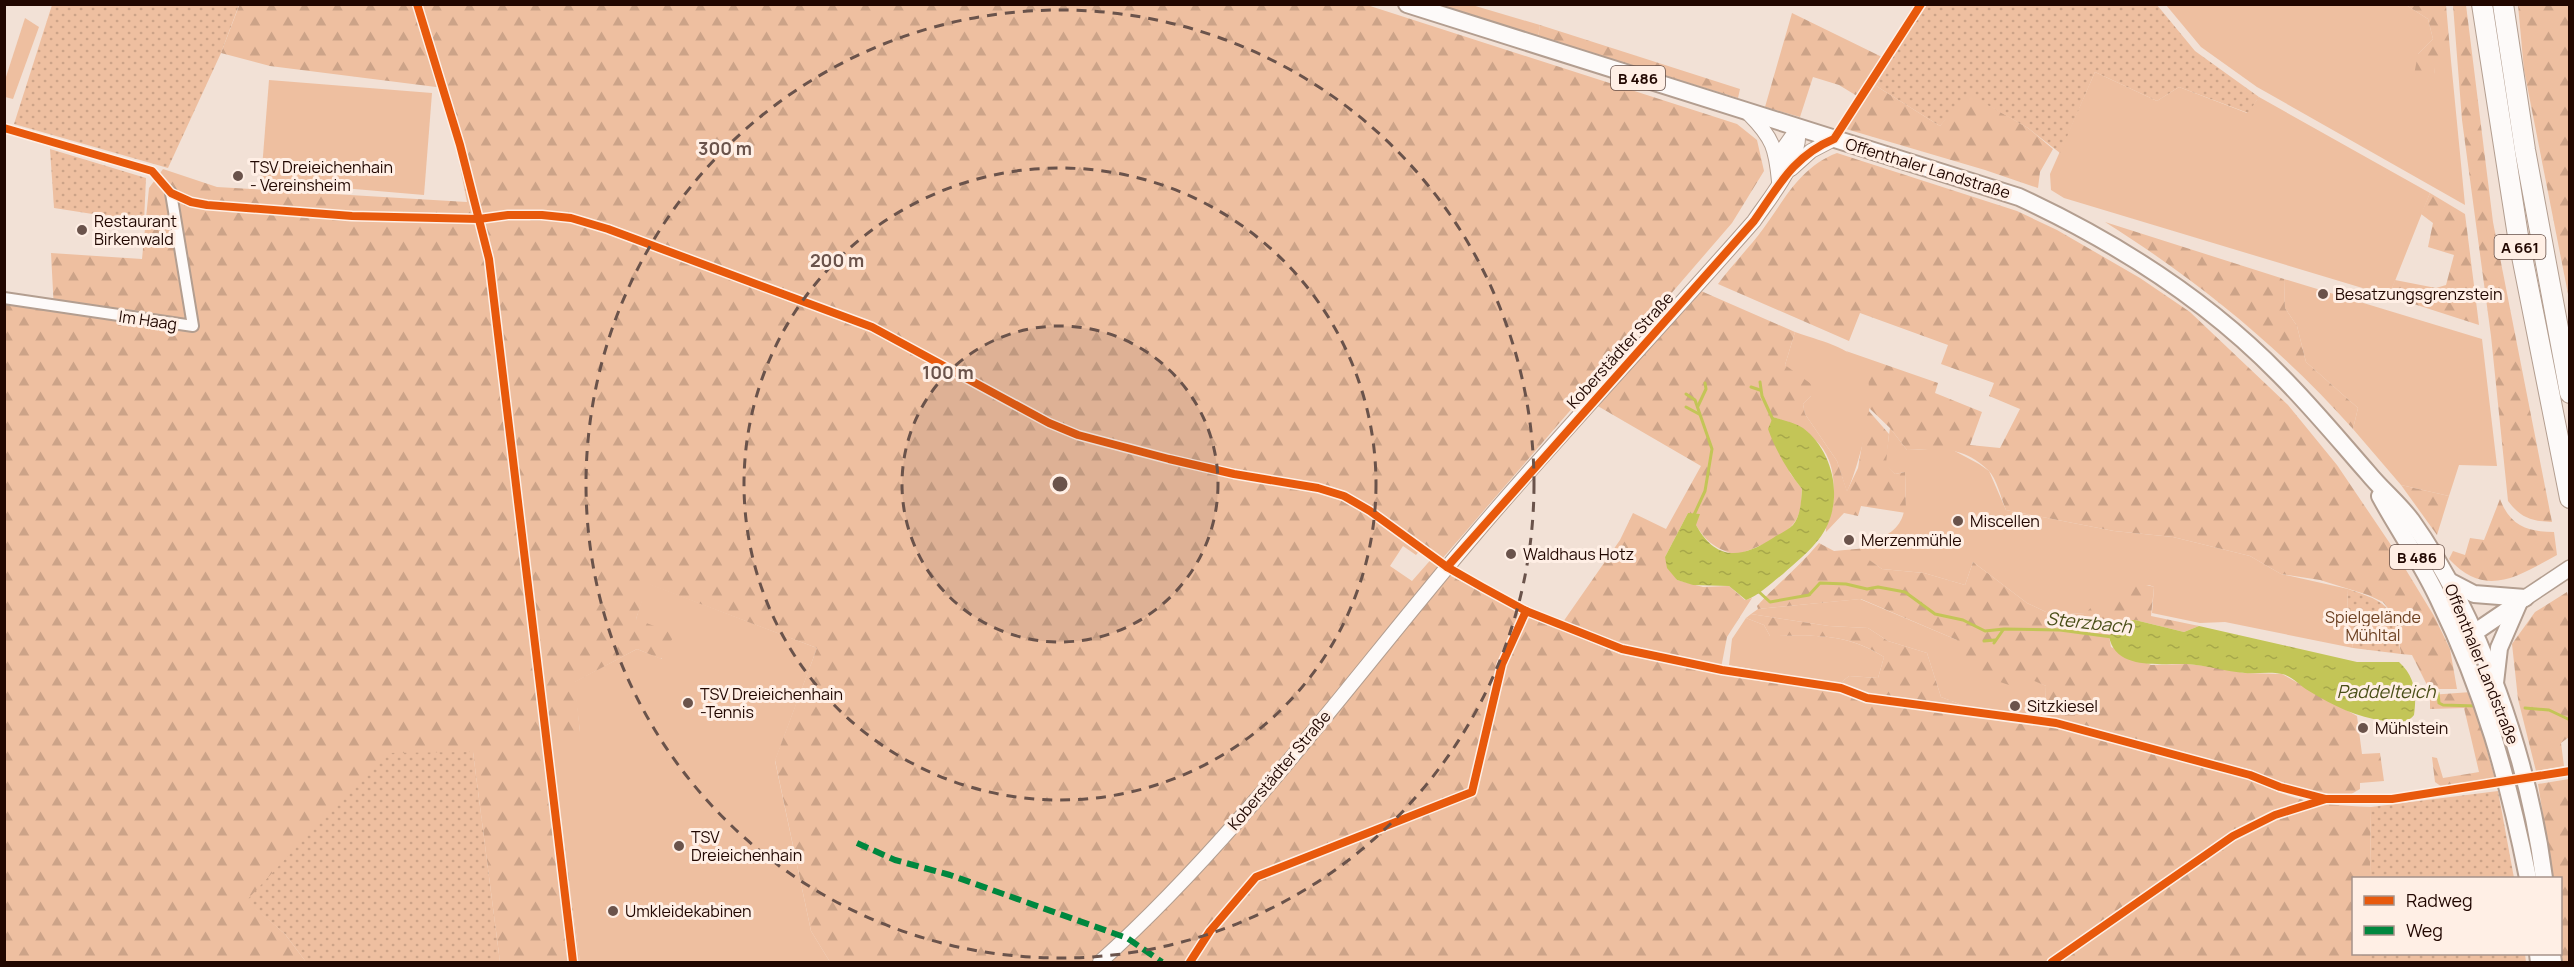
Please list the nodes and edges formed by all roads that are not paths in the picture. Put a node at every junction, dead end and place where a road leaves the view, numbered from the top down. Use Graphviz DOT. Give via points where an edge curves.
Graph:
graph roads {
  1 [pos="1407,4"];
  2 [pos="2482,4"];
  3 [pos="2503,4"];
  4 [pos="1749,114"];
  5 [pos="1798,128"];
  6 [pos="1834,139"];
  7 [pos="1779,181"];
  8 [pos="171,193"];
  9 [pos="4,298"];
  10 [pos="2570,393"];
  11 [pos="2368,474"];
  12 [pos="2569,493"];
  13 [pos="2570,568"];
  14 [pos="2447,580"];
  15 [pos="2522,600"];
  16 [pos="2466,638"];
  17 [pos="2494,687"];
  18 [pos="2528,877"];
  19 [pos="2544,877"];
  20 [pos="1100,963"];
  1 -- 4 [label="main road, Offenthaler Landstraße / B 486"];
  2 -- 12 [label="highway, A 661" via="2518,236"];
  3 -- 10 [label="highway, A 661" via="2524,150"];
  4 -- 5 [label="main road, Offenthaler Landstraße / B 486"];
  4 -- 7 [label="street" via="1765,130 1775,149"];
  5 -- 6 [label="main road, Offenthaler Landstraße / B 486"];
  5 -- 7 [label="street" via="1783,149"];
  6 -- 7 [label="street" via="1811,151"];
  6 -- 11 [label="main road, Offenthaler Landstraße / B 486" via="2019,197 2140,261 2198,302 2279,373"];
  7 -- 20 [label="street, Koberstädter Straße" via="1754,221 1476,533 1222,837 1171,895"];
  8 -- 9 [label="street, Im Haag" via="193,326"];
  11 -- 14 [label="main road, Offenthaler Landstraße / B 486" via="2411,521"];
  11 -- 16 [label="main road, Offenthaler Landstraße / B 486"];
  13 -- 15 [label="main road"];
  14 -- 15 [label="main road" via="2474,594"];
  14 -- 16 [label="main road, Offenthaler Landstraße / B 486"];
  15 -- 16 [label="main road"];
  15 -- 17 [label="main road" via="2499,648"];
  16 -- 17 [label="main road, Offenthaler Landstraße / B 486"];
  16 -- 18 [label="main road, Offenthaler Landstraße / B 486" via="2503,765"];
  17 -- 19 [label="main road, Offenthaler Landstraße / B 486" via="2529,789"];
}
